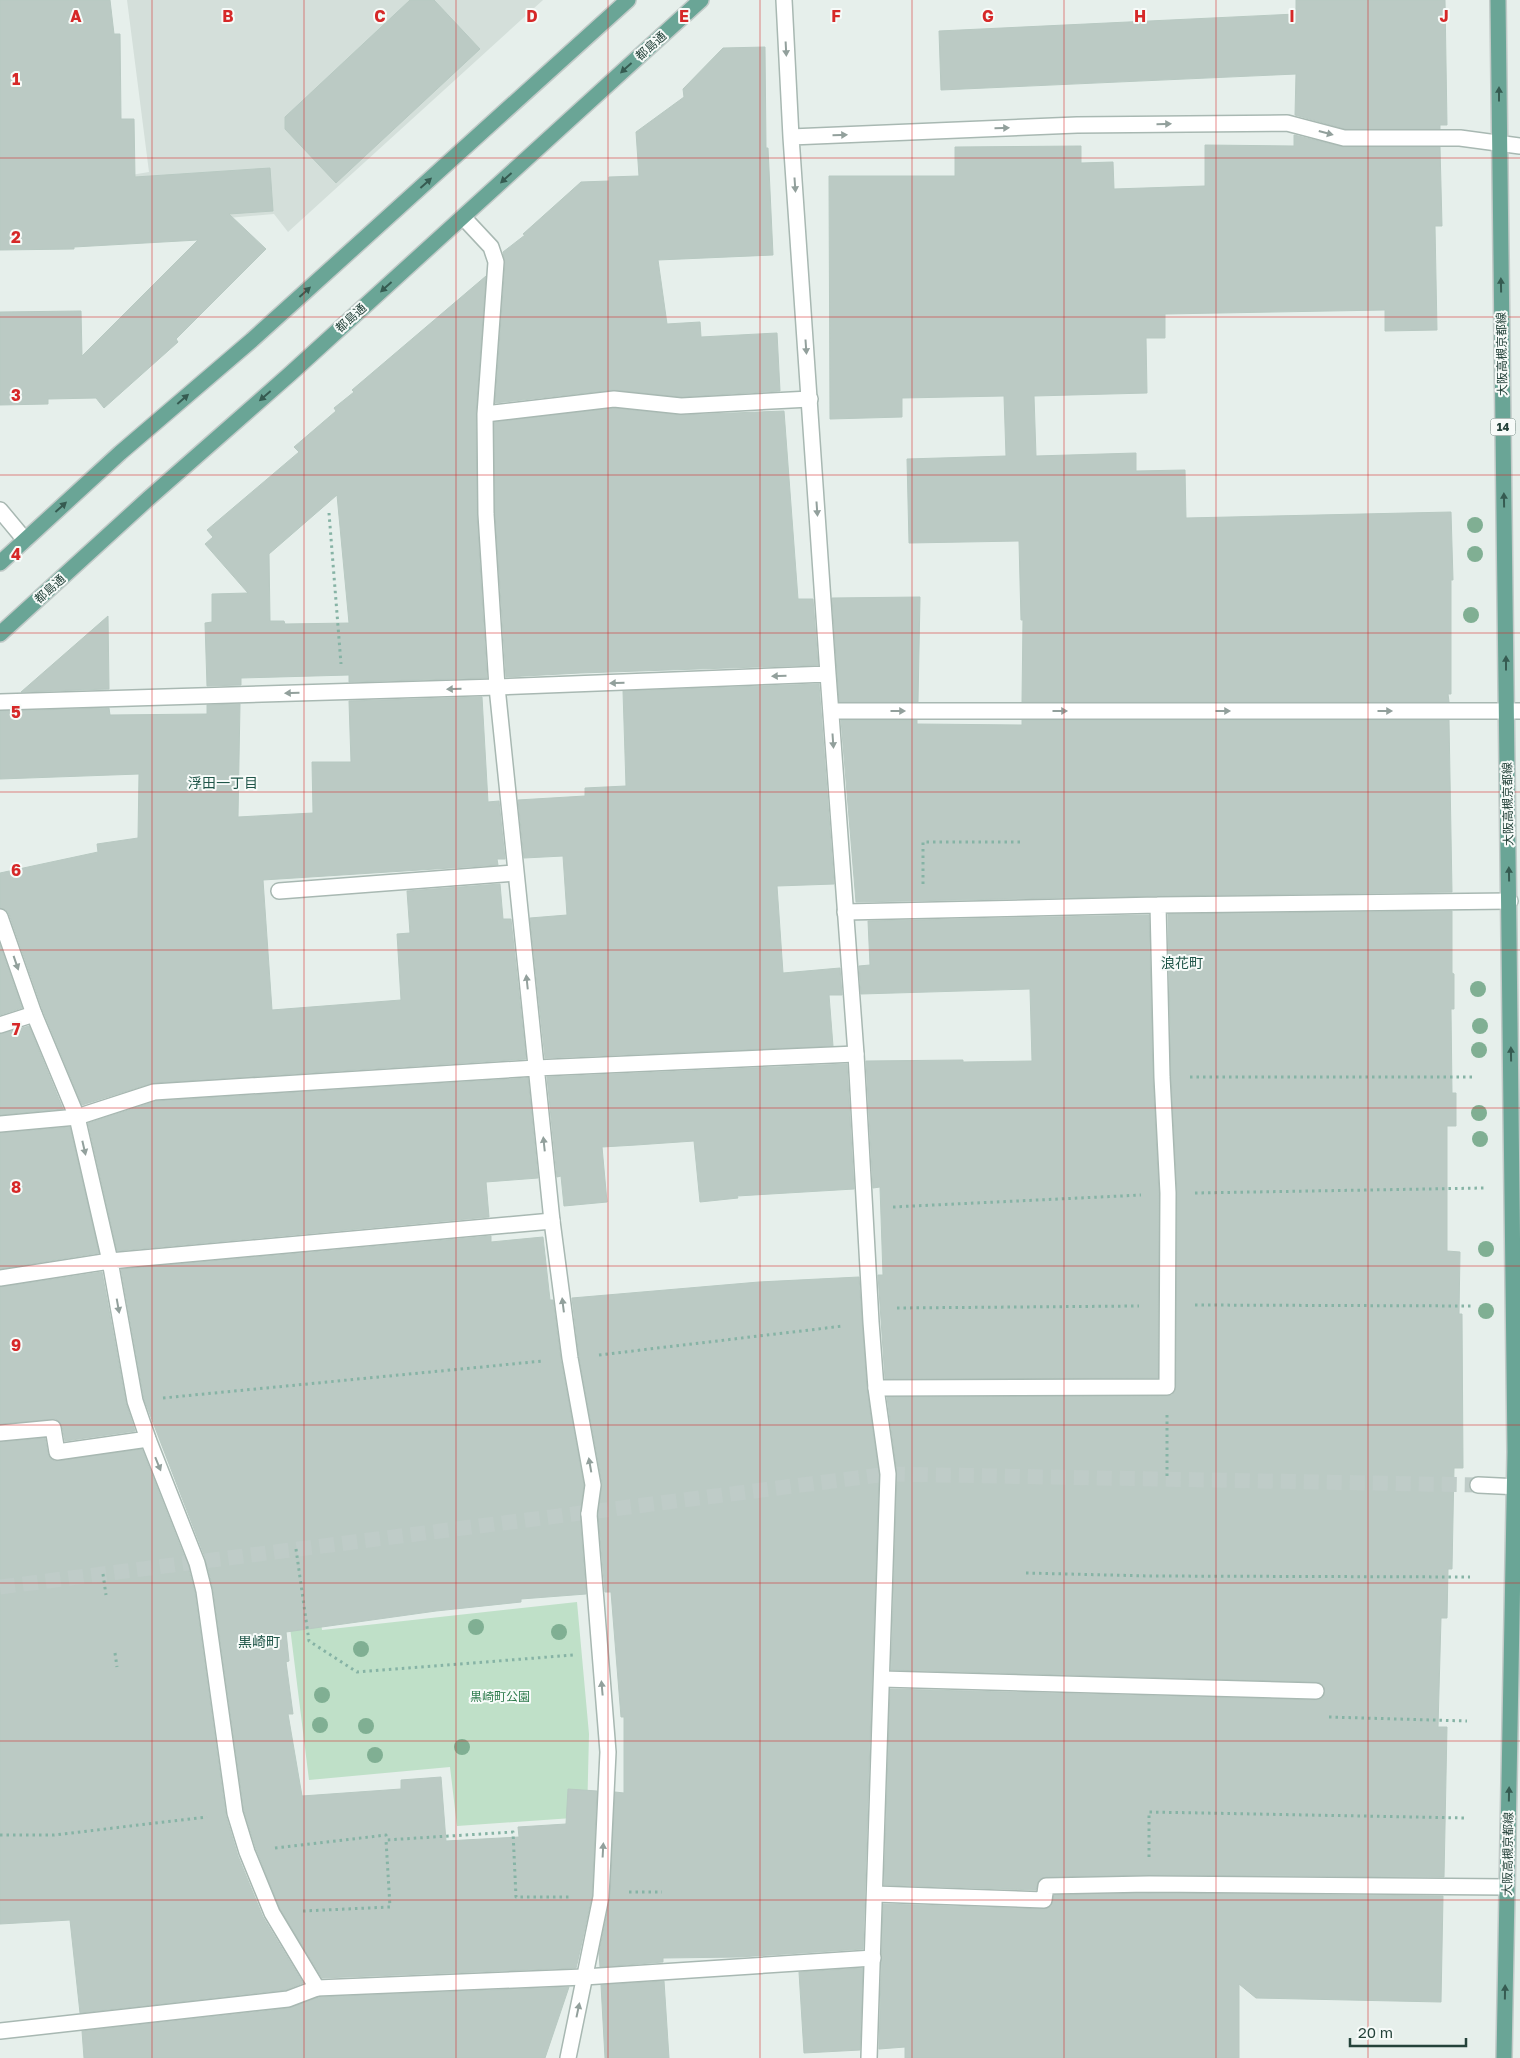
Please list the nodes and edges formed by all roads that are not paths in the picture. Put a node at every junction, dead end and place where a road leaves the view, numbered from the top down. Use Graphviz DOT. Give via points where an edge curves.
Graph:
graph roads {
  1 [pos="628,0"];
  2 [pos="701,0"];
  3 [pos="784,0"];
  4 [pos="1498,0"];
  5 [pos="791,136"];
  6 [pos="1499,143"];
  7 [pos="1520,146"];
  8 [pos="463,217"];
  9 [pos="810,399"];
  10 [pos="485,414"];
  11 [pos="0,510"];
  12 [pos="25,540"];
  13 [pos="0,563"];
  14 [pos="0,634"];
  15 [pos="828,674"];
  16 [pos="497,687"];
  17 [pos="0,702"];
  18 [pos="831,711"];
  19 [pos="1513,711"];
  20 [pos="516,873"];
  21 [pos="279,891"];
  22 [pos="1510,901"];
  23 [pos="1158,906"];
  24 [pos="845,912"];
  25 [pos="0,917"];
  26 [pos="34,1014"];
  27 [pos="0,1025"];
  28 [pos="856,1054"];
  29 [pos="536,1068"];
  30 [pos="77,1117"];
  31 [pos="0,1124"];
  32 [pos="552,1221"];
  33 [pos="110,1261"];
  34 [pos="0,1278"];
  35 [pos="876,1388"];
  36 [pos="0,1433"];
  37 [pos="148,1438"];
  38 [pos="1478,1485"];
  39 [pos="1517,1487"];
  40 [pos="882,1679"];
  41 [pos="1316,1691"];
  42 [pos="1507,1887"];
  43 [pos="875,1894"];
  44 [pos="873,1958"];
  45 [pos="584,1977"];
  46 [pos="317,1988"];
  47 [pos="0,2031"];
  48 [pos="568,2058"];
  49 [pos="869,2058"];
  50 [pos="1504,2058"];
  12 -- 1 [label="main road, one-way"];
  2 -- 8 [label="main road, 都島通, one-way"];
  3 -- 5 [label="street, one-way"];
  6 -- 4 [label="main road, 大阪高槻京都線 / 14, one-way"];
  5 -- 6 [label="street, one-way" via="1077,125 1287,122 1344,138 1460,138"];
  5 -- 9 [label="street, one-way"];
  6 -- 7 [label="street"];
  19 -- 6 [label="main road, 大阪高槻京都線 / 14, one-way"];
  8 -- 10 [label="street" via="491,247 496,262"];
  8 -- 14 [label="main road, 都島通, one-way"];
  9 -- 10 [label="street" via="681,406 614,399"];
  9 -- 15 [label="street, one-way"];
  10 -- 16 [label="street" via="486,514"];
  11 -- 12 [label="street"];
  12 -- 13 [label="main road"];
  15 -- 16 [label="street, one-way"];
  15 -- 18 [label="street"];
  16 -- 17 [label="street, one-way"];
  16 -- 20 [label="street"];
  18 -- 19 [label="street, one-way"];
  18 -- 24 [label="street, one-way"];
  22 -- 19 [label="main road, 大阪高槻京都線 / 14, one-way"];
  20 -- 21 [label="street"];
  29 -- 20 [label="street, one-way"];
  22 -- 23 [label="street"];
  39 -- 22 [label="main road, 大阪高槻京都線 / 14, one-way"];
  23 -- 24 [label="street"];
  23 -- 35 [label="street" via="1168,1193 1167,1387"];
  24 -- 28 [label="street"];
  25 -- 26 [label="street, one-way"];
  26 -- 27 [label="street"];
  26 -- 30 [label="street"];
  28 -- 29 [label="street"];
  28 -- 35 [label="street"];
  29 -- 30 [label="street" via="154,1092"];
  32 -- 29 [label="street, one-way"];
  30 -- 31 [label="street"];
  30 -- 33 [label="street, one-way"];
  32 -- 33 [label="street"];
  45 -- 32 [label="street, one-way" via="601,1897 608,1752 589,1514 593,1484 570,1358"];
  33 -- 34 [label="street"];
  33 -- 37 [label="street, one-way" via="136,1401"];
  35 -- 40 [label="street" via="888,1474"];
  36 -- 37 [label="street" via="53,1428 57,1452"];
  37 -- 46 [label="street, one-way" via="197,1563 204,1591 235,1813 272,1913"];
  38 -- 39 [label="street"];
  42 -- 39 [label="main road, 大阪高槻京都線 / 14, one-way"];
  40 -- 41 [label="street"];
  40 -- 43 [label="street"];
  42 -- 43 [label="street" via="1046,1886 1044,1900"];
  50 -- 42 [label="main road, 大阪高槻京都線 / 14, one-way"];
  43 -- 44 [label="street"];
  44 -- 45 [label="street"];
  44 -- 49 [label="street"];
  45 -- 46 [label="street"];
  48 -- 45 [label="street, one-way"];
  46 -- 47 [label="street" via="288,1999"];
}
